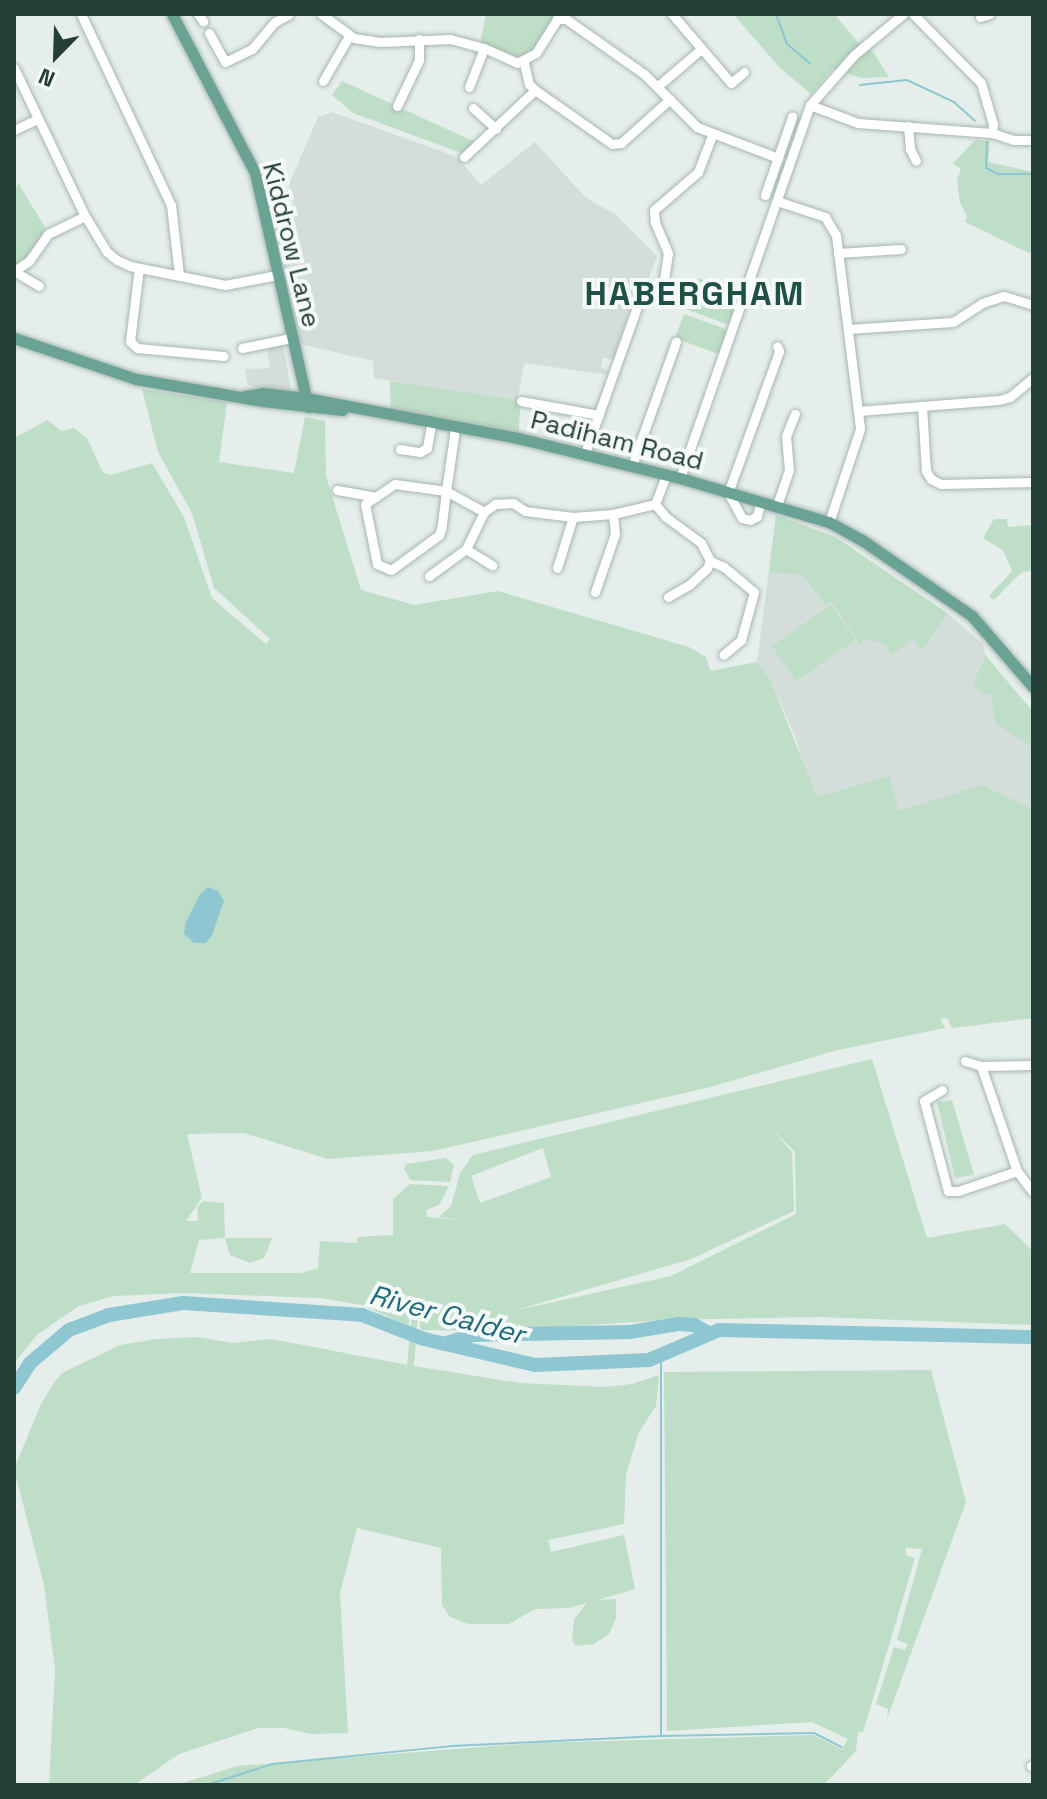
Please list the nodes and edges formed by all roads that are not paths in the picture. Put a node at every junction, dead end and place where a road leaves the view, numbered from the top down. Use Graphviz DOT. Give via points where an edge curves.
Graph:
graph roads {
  1 [pos="81,14"];
  2 [pos="172,14"];
  3 [pos="289,14"];
  4 [pos="321,14"];
  5 [pos="672,14"];
  6 [pos="903,14"];
  7 [pos="913,14"];
  8 [pos="558,18"];
  9 [pos="209,33"];
  10 [pos="349,36"];
  11 [pos="419,39"];
  12 [pos="484,48"];
  13 [pos="700,50"];
  14 [pos="524,63"];
  15 [pos="14,68"];
  16 [pos="744,72"];
  17 [pos="323,81"];
  18 [pos="658,86"];
  19 [pos="469,87"];
  20 [pos="535,90"];
  21 [pos="670,99"];
  22 [pos="810,105"];
  23 [pos="397,106"];
  24 [pos="473,108"];
  25 [pos="792,117"];
  26 [pos="38,119"];
  27 [pos="908,126"];
  28 [pos="496,129"];
  29 [pos="14,130"];
  30 [pos="992,133"];
  31 [pos="712,135"];
  32 [pos="1033,140"];
  33 [pos="464,157"];
  34 [pos="778,158"];
  35 [pos="916,161"];
  36 [pos="765,195"];
  37 [pos="777,201"];
  38 [pos="85,216"];
  39 [pos="901,249"];
  40 [pos="838,253"];
  41 [pos="139,268"];
  42 [pos="14,271"];
  43 [pos="179,275"];
  44 [pos="277,275"];
  45 [pos="39,286"];
  46 [pos="662,293"];
  47 [pos="641,296"];
  48 [pos="1033,305"];
  49 [pos="848,329"];
  50 [pos="14,338"];
  51 [pos="291,338"];
  52 [pos="676,342"];
  53 [pos="777,346"];
  54 [pos="242,348"];
  55 [pos="224,356"];
  56 [pos="1033,378"];
  57 [pos="521,401"];
  58 [pos="307,402"];
  59 [pos="922,406"];
  60 [pos="858,411"];
  61 [pos="795,414"];
  62 [pos="599,415"];
  63 [pos="432,421"];
  64 [pos="455,426"];
  65 [pos="400,449"];
  66 [pos="585,453"];
  67 [pos="632,466"];
  68 [pos="666,475"];
  69 [pos="680,478"];
  70 [pos="1033,482"];
  71 [pos="337,490"];
  72 [pos="446,491"];
  73 [pos="728,493"];
  74 [pos="376,497"];
  75 [pos="761,501"];
  76 [pos="655,504"];
  77 [pos="777,505"];
  78 [pos="484,512"];
  79 [pos="613,514"];
  80 [pos="573,517"];
  81 [pos="829,522"];
  82 [pos="466,549"];
  83 [pos="710,561"];
  84 [pos="492,565"];
  85 [pos="557,568"];
  86 [pos="429,576"];
  87 [pos="595,592"];
  88 [pos="668,597"];
  89 [pos="723,655"];
  90 [pos="1033,687"];
  91 [pos="965,1061"];
  92 [pos="1033,1065"];
  93 [pos="981,1066"];
  94 [pos="942,1090"];
  95 [pos="1017,1171"];
  96 [pos="1033,1192"];
  1 -- 43 [label="street" via="171,205"];
  2 -- 44 [label="main road, Kiddrow Lane" via="255,173"];
  3 -- 9 [label="street" via="252,49 225,62"];
  4 -- 10 [label="street"];
  5 -- 13 [label="street"];
  6 -- 22 [label="street" via="854,55"];
  7 -- 30 [label="street" via="981,83"];
  8 -- 14 [label="street"];
  8 -- 18 [label="street"];
  10 -- 11 [label="street" via="380,42"];
  10 -- 17 [label="street"];
  11 -- 12 [label="street" via="450,39"];
  11 -- 23 [label="street" via="419,60"];
  12 -- 14 [label="street"];
  12 -- 19 [label="street"];
  13 -- 16 [label="street" via="731,83"];
  13 -- 18 [label="street"];
  14 -- 20 [label="street"];
  15 -- 26 [label="street"];
  18 -- 21 [label="street"];
  20 -- 21 [label="street" via="616,145"];
  20 -- 28 [label="street"];
  21 -- 31 [label="street" via="689,121"];
  22 -- 27 [label="street" via="858,123"];
  22 -- 37 [label="street"];
  24 -- 28 [label="street"];
  25 -- 34 [label="street"];
  26 -- 29 [label="street"];
  26 -- 38 [label="street"];
  27 -- 30 [label="street"];
  27 -- 35 [label="street" via="907,151"];
  28 -- 33 [label="street"];
  30 -- 32 [label="street"];
  31 -- 34 [label="street"];
  31 -- 46 [label="street" via="698,172 654,210 668,253"];
  34 -- 36 [label="street"];
  37 -- 40 [label="street" via="825,217 836,235"];
  37 -- 69 [label="street"];
  38 -- 41 [label="street" via="107,252"];
  38 -- 42 [label="street" via="48,234 29,261"];
  39 -- 40 [label="street"];
  40 -- 49 [label="street"];
  41 -- 43 [label="street"];
  41 -- 55 [label="street" via="130,341 137,348"];
  42 -- 45 [label="street"];
  43 -- 44 [label="street" via="225,285"];
  44 -- 51 [label="main road, Kiddrow Lane"];
  47 -- 62 [label="street"];
  48 -- 49 [label="street" via="1004,296 953,322"];
  49 -- 60 [label="street"];
  50 -- 58 [label="main road, Padiham Road" via="136,379"];
  51 -- 54 [label="street"];
  51 -- 58 [label="main road, Kiddrow Lane"];
  52 -- 67 [label="street"];
  53 -- 73 [label="street"];
  56 -- 59 [label="street" via="999,400"];
  57 -- 62 [label="street"];
  58 -- 63 [label="main road, Padiham Road"];
  59 -- 60 [label="street"];
  59 -- 70 [label="street" via="931,479 941,484"];
  60 -- 81 [label="street" via="860,429"];
  61 -- 77 [label="street" via="786,436 789,470"];
  62 -- 66 [label="street"];
  63 -- 64 [label="main road, Padiham Road"];
  63 -- 65 [label="street" via="427,448"];
  64 -- 66 [label="main road, Padiham Road"];
  64 -- 72 [label="street"];
  66 -- 67 [label="main road, Padiham Road"];
  67 -- 68 [label="main road, Padiham Road"];
  68 -- 69 [label="main road, Padiham Road"];
  68 -- 76 [label="street"];
  69 -- 73 [label="main road, Padiham Road"];
  71 -- 74 [label="street"];
  72 -- 74 [label="street" via="395,484"];
  72 -- 74 [label="street" via="439,535 391,570 377,564 365,510"];
  72 -- 78 [label="street"];
  73 -- 75 [label="main road, Padiham Road"];
  73 -- 75 [label="street" via="742,518 750,520 757,516"];
  75 -- 77 [label="main road, Padiham Road"];
  76 -- 79 [label="street"];
  76 -- 83 [label="street" via="701,543"];
  77 -- 81 [label="main road, Padiham Road"];
  78 -- 80 [label="street" via="495,504 513,503 525,511"];
  78 -- 82 [label="street"];
  79 -- 80 [label="street"];
  79 -- 87 [label="street" via="615,534"];
  80 -- 85 [label="street"];
  81 -- 90 [label="main road, Padiham Road" via="972,616"];
  82 -- 84 [label="street"];
  82 -- 86 [label="street"];
  83 -- 88 [label="street" via="689,585"];
  83 -- 89 [label="street" via="754,592 741,640"];
  91 -- 93 [label="street"];
  92 -- 93 [label="street"];
  93 -- 95 [label="street"];
  94 -- 95 [label="street" via="924,1101 948,1191"];
  95 -- 96 [label="street"];
}
